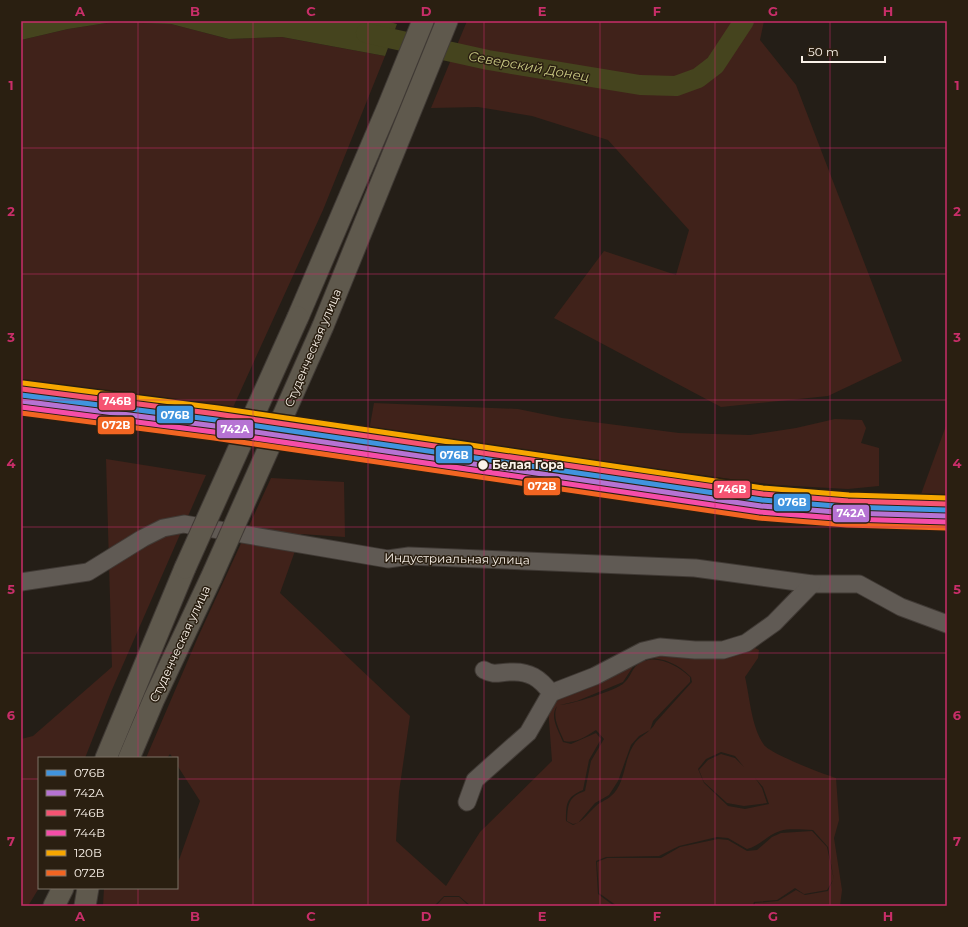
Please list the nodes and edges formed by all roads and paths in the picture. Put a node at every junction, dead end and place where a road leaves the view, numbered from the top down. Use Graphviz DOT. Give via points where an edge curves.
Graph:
graph roads {
  1 [pos="422,21"];
  2 [pos="447,21"];
  3 [pos="21,582"];
  4 [pos="812,584"];
  5 [pos="947,624"];
  6 [pos="484,670"];
  7 [pos="551,693"];
  8 [pos="106,757"];
  9 [pos="129,757"];
  10 [pos="467,802"];
  11 [pos="62,889"];
  12 [pos="90,889"];
  13 [pos="90,889"];
  14 [pos="54,906"];
  15 [pos="85,906"];
  16 [pos="92,906"];
  1 -- 8 [label="main road, Студенческая улица, bridge" via="298,317 185,568"];
  2 -- 9 [label="main road, Студенческая улица, bridge" via="323,326"];
  3 -- 4 [label="street, Индустриальная улица" via="88,572 163,528 184,524 388,559 409,556 695,568"];
  4 -- 5 [label="street, Индустриальная улица" via="859,584 901,607"];
  4 -- 7 [label="street" via="774,623 746,643 723,650 660,647 643,651 595,676"];
  6 -- 7 [label="street" via="492,674 528,673 543,682"];
  7 -- 10 [label="street" via="528,733 475,780"];
  11 -- 14 [label="main road"];
  12 -- 15 [label="main road"];
  13 -- 16 [label="main road"];
}
